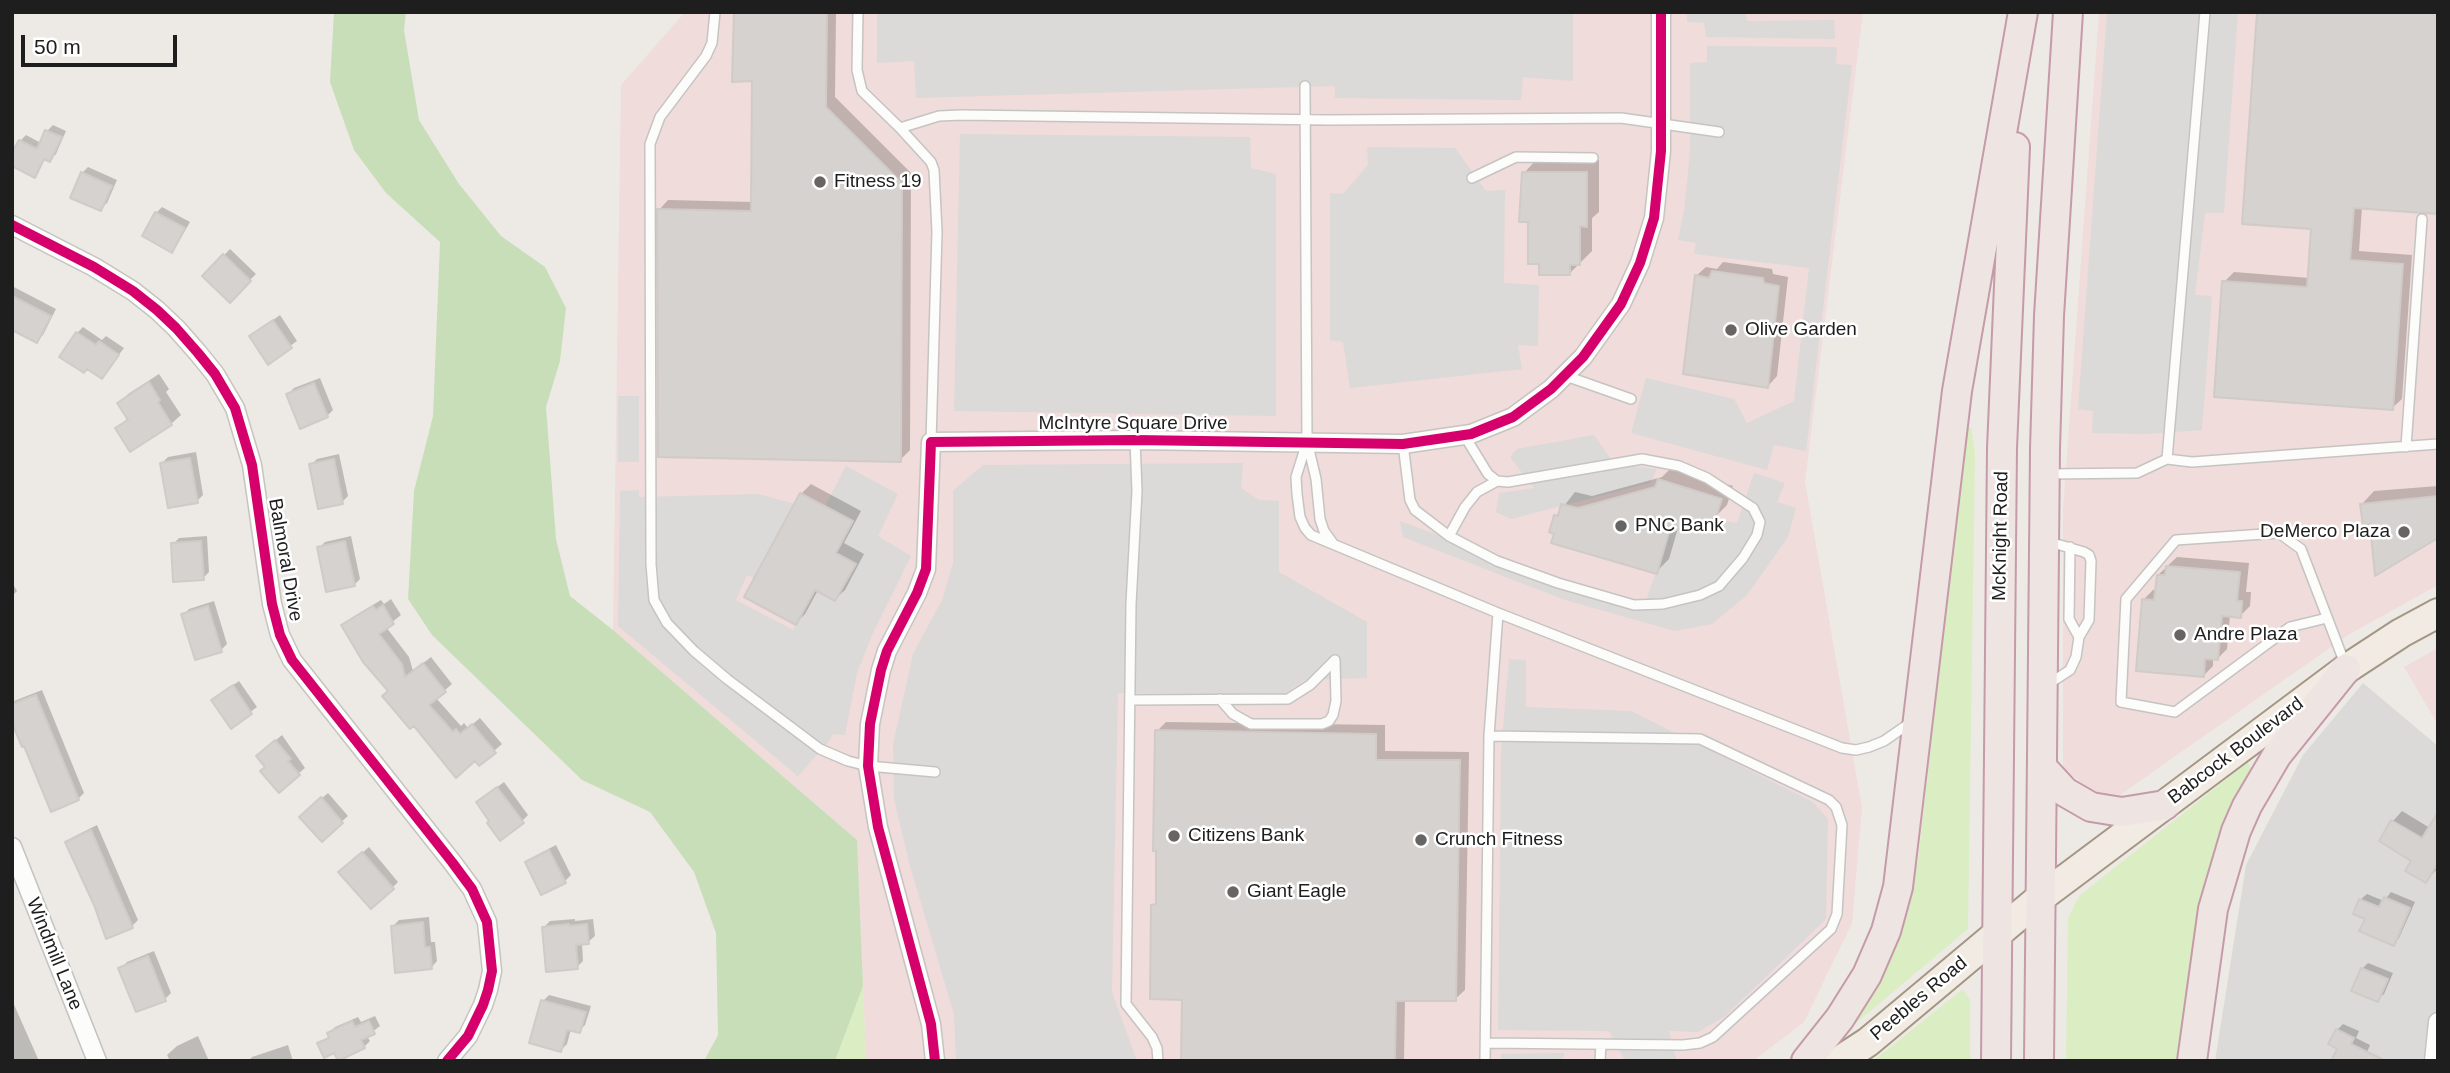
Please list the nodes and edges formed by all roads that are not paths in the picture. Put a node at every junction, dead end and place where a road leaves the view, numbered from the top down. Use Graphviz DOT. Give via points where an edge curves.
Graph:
graph roads {
  1 [pos="715,12"];
  2 [pos="858,12"];
  3 [pos="1661,12"];
  4 [pos="2024,12"];
  5 [pos="2068,12"];
  6 [pos="2205,12"];
  7 [pos="1305,86"];
  8 [pos="1305,119"];
  9 [pos="1662,124"];
  10 [pos="900,128"];
  11 [pos="1720,132"];
  12 [pos="1593,158"];
  13 [pos="1472,178"];
  14 [pos="2422,219"];
  15 [pos="12,225"];
  16 [pos="1566,376"];
  17 [pos="1631,399"];
  18 [pos="1464,435"];
  19 [pos="1135,440"];
  20 [pos="1307,441"];
  21 [pos="931,442"];
  22 [pos="1403,444"];
  23 [pos="2438,444"];
  24 [pos="2406,447"];
  25 [pos="2167,459"];
  26 [pos="2045,474"];
  27 [pos="1497,481"];
  28 [pos="1449,536"];
  29 [pos="1333,544"];
  30 [pos="2057,544"];
  31 [pos="1498,613"];
  32 [pos="2438,613"];
  33 [pos="2327,618"];
  34 [pos="2078,636"];
  35 [pos="2347,669"];
  36 [pos="2042,687"];
  37 [pos="1220,699"];
  38 [pos="1131,700"];
  39 [pos="1919,715"];
  40 [pos="1489,736"];
  41 [pos="868,766"];
  42 [pos="2042,766"];
  43 [pos="935,772"];
  44 [pos="2165,805"];
  45 [pos="12,847"];
  46 [pos="2040,898"];
  47 [pos="1997,934"];
  48 [pos="2438,1022"];
  49 [pos="1486,1043"];
  50 [pos="1601,1044"];
  51 [pos="97,1061"];
  52 [pos="447,1061"];
  53 [pos="935,1061"];
  54 [pos="1158,1061"];
  55 [pos="1485,1061"];
  56 [pos="1600,1061"];
  57 [pos="1806,1061"];
  58 [pos="1839,1061"];
  59 [pos="1996,1061"];
  60 [pos="2039,1061"];
  61 [pos="2192,1061"];
  62 [pos="2434,1061"];
  1 -- 41 [label="lane" via="706,56 660,117 650,144 654,600 676,635 727,679 820,749"];
  2 -- 10 [label="lane" via="859,82"];
  3 -- 9 [label="street, McIntyre Square Drive"];
  4 -- 39 [label="highway" via="1958,391"];
  4 -- 47 [label="highway, McKnight Road" via="2003,421"];
  5 -- 26 [label="highway" via="2049,316"];
  6 -- 25 [label="lane"];
  7 -- 8 [label="lane"];
  8 -- 9 [label="lane" via="1621,118"];
  8 -- 10 [label="lane" via="961,115"];
  8 -- 20 [label="lane"];
  9 -- 11 [label="lane"];
  9 -- 16 [label="street, McIntyre Square Drive" via="1657,196 1640,263 1608,324"];
  10 -- 21 [label="lane" via="931,162 936,180"];
  12 -- 13 [label="lane" via="1516,157"];
  14 -- 24 [label="lane"];
  15 -- 52 [label="street, Balmoral Drive" via="94,267 157,310 215,374 234,408 252,465 272,604 292,660 452,862 472,889 487,922 492,971 483,1005 468,1035"];
  16 -- 17 [label="lane"];
  16 -- 18 [label="street, McIntyre Square Drive" via="1513,417"];
  18 -- 22 [label="street, McIntyre Square Drive"];
  18 -- 27 [label="lane"];
  19 -- 20 [label="street, McIntyre Square Drive"];
  19 -- 21 [label="street, McIntyre Square Drive"];
  19 -- 38 [label="lane"];
  20 -- 22 [label="street, McIntyre Square Drive"];
  20 -- 29 [label="lane" via="1320,519"];
  20 -- 29 [label="lane" via="1296,477 1300,517 1311,535"];
  21 -- 41 [label="street" via="926,569 881,670 870,724"];
  22 -- 28 [label="lane" via="1410,500 1415,510"];
  23 -- 24 [label="lane"];
  24 -- 25 [label="lane" via="2192,463"];
  25 -- 26 [label="lane" via="2137,473"];
  26 -- 30 [label="highway"];
  27 -- 28 [label="lane" via="1477,492"];
  27 -- 28 [label="lane" via="1642,459 1679,466 1707,478 1752,508 1760,522 1743,558 1719,586 1663,604 1634,605 1558,583 1497,561"];
  29 -- 31 [label="lane"];
  30 -- 34 [label="lane" via="2069,619"];
  30 -- 34 [label="lane" via="2089,555 2091,561 2089,620"];
  30 -- 36 [label="highway"];
  31 -- 39 [label="lane" via="1842,748 1856,750 1884,741"];
  31 -- 40 [label="lane"];
  32 -- 35 [label="main road, Babcock Boulevard"];
  33 -- 33 [label="lane" via="2301,549 2279,533 2176,540 2126,599 2121,702 2175,712 2290,627"];
  33 -- 35 [label="lane"];
  34 -- 36 [label="lane" via="2070,670"];
  35 -- 44 [label="main road, Babcock Boulevard"];
  35 -- 61 [label="highway" via="2277,755 2236,831 2213,909"];
  36 -- 42 [label="highway"];
  37 -- 37 [label="lane" via="1288,699 1335,660 1336,701 1333,715 1322,724 1251,724 1233,714"];
  37 -- 38 [label="lane"];
  38 -- 54 [label="lane" via="1126,1004 1152,1037"];
  39 -- 57 [label="highway" via="1902,864 1886,931 1853,998"];
  40 -- 49 [label="lane"];
  40 -- 50 [label="lane" via="1700,739 1829,800 1840,814 1836,914 1831,929 1818,942 1728,1025 1700,1044"];
  41 -- 43 [label="lane"];
  41 -- 53 [label="street" via="878,827 931,1024"];
  42 -- 44 [label="highway" via="2065,792 2091,807 2122,812"];
  42 -- 46 [label="highway"];
  44 -- 46 [label="main road, Babcock Boulevard"];
  45 -- 51 [label="street, Windmill Lane"];
  46 -- 47 [label="main road, Babcock Boulevard"];
  46 -- 60 [label="highway"];
  47 -- 58 [label="main road, Peebles Road"];
  47 -- 59 [label="highway, McKnight Road"];
  48 -- 62 [label="street"];
  49 -- 50 [label="lane"];
  49 -- 55 [label="lane"];
  50 -- 56 [label="lane"];
}
